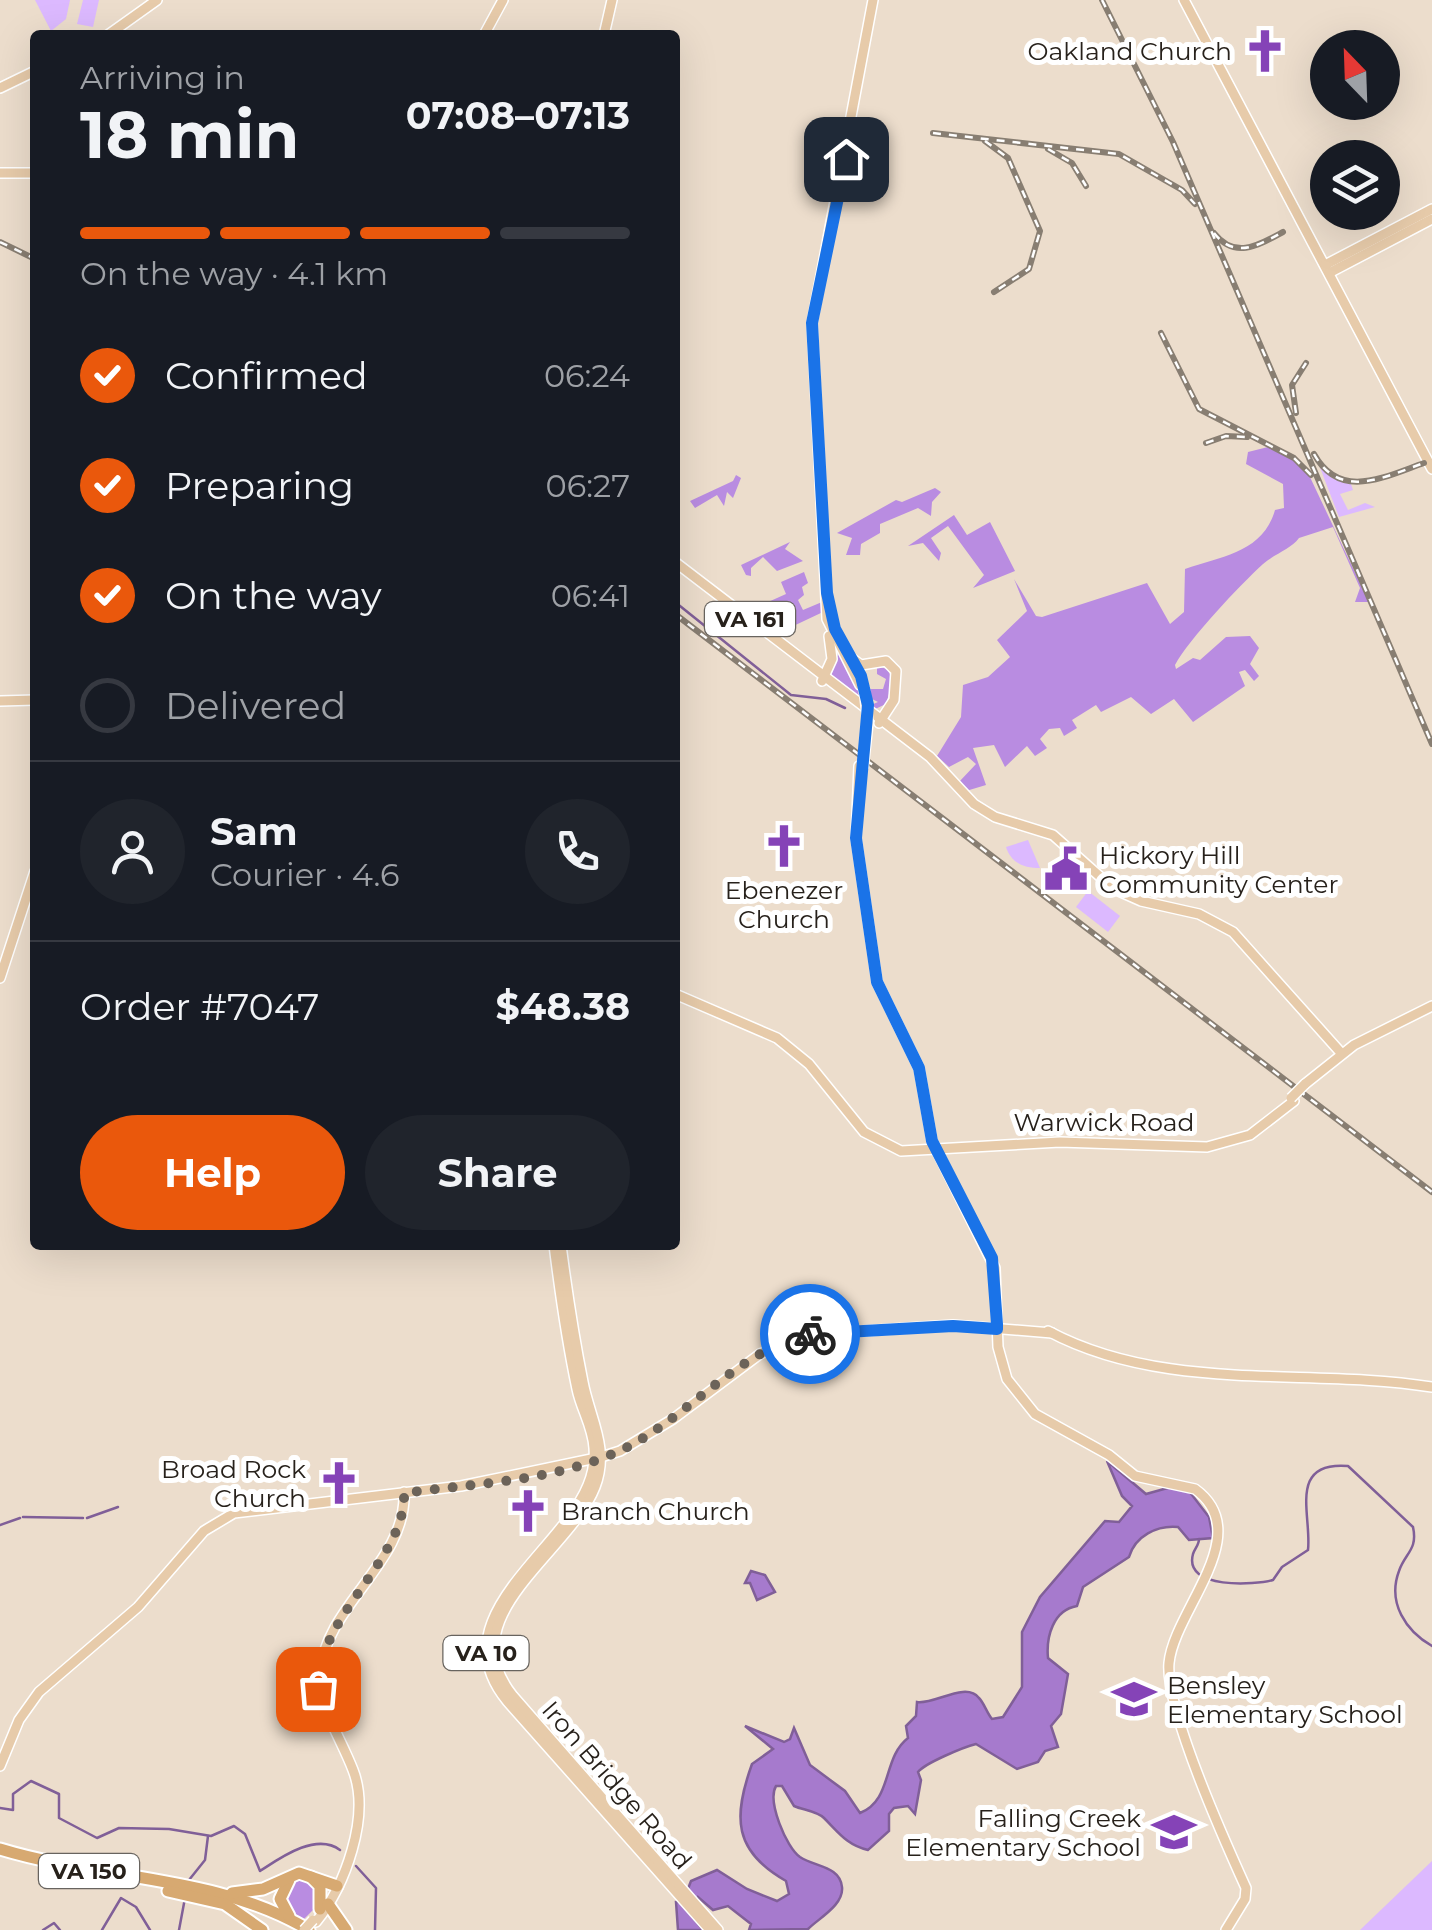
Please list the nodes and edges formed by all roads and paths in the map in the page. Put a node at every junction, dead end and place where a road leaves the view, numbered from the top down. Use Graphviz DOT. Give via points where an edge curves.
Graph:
graph roads {
  1 [pos="157,0"];
  2 [pos="503,0"];
  3 [pos="612,0"];
  4 [pos="873,0"];
  5 [pos="1187,0"];
  6 [pos="115,30"];
  7 [pos="487,30"];
  8 [pos="605,30"];
  9 [pos="30,75"];
  10 [pos="0,89"];
  11 [pos="0,175"];
  12 [pos="30,175"];
  13 [pos="1432,209"];
  14 [pos="1432,219"];
  15 [pos="1330,268"];
  16 [pos="1432,457"];
  17 [pos="1432,469"];
  18 [pos="680,569"];
  19 [pos="827,593"];
  20 [pos="828,624"];
  21 [pos="850,657"];
  22 [pos="873,662"];
  23 [pos="856,671"];
  24 [pos="823,680"];
  25 [pos="862,686"];
  26 [pos="30,702"];
  27 [pos="0,703"];
  28 [pos="889,705"];
  29 [pos="867,711"];
  30 [pos="879,721"];
  31 [pos="891,728"];
  32 [pos="1083,863"];
  33 [pos="30,879"];
  34 [pos="30,884"];
  35 [pos="0,967"];
  36 [pos="0,978"];
  37 [pos="680,994"];
  38 [pos="1432,1006"];
  39 [pos="1330,1040"];
  40 [pos="1354,1045"];
  41 [pos="1342,1054"];
  42 [pos="936,1149"];
  43 [pos="559,1250"];
  44 [pos="995,1327"];
  45 [pos="1432,1388"];
  46 [pos="598,1456"];
  47 [pos="402,1491"];
  48 [pos="0,1766"];
  49 [pos="0,1852"];
  50 [pos="335,1885"];
  51 [pos="196,1892"];
  52 [pos="694,1907"];
  53 [pos="310,1922"];
  54 [pos="262,1930"];
  55 [pos="346,1930"];
  56 [pos="710,1930"];
  57 [pos="718,1930"];
  58 [pos="1226,1930"];
  1 -- 6 [label="main road"];
  2 -- 7 [label="main road"];
  3 -- 8 [label="main road"];
  4 -- 19 [label="main road" via="812,323"];
  5 -- 15 [label="main road"];
  9 -- 10 [label="main road"];
  11 -- 12 [label="main road"];
  13 -- 15 [label="main road"];
  14 -- 15 [label="main road"];
  15 -- 16 [label="main road"];
  15 -- 17 [label="main road"];
  18 -- 24 [label="main road, VA 161"];
  19 -- 20 [label="main road"];
  19 -- 21 [label="main road"];
  20 -- 23 [label="main road"];
  20 -- 24 [label="main road" via="832,659"];
  21 -- 22 [label="main road"];
  21 -- 23 [label="main road"];
  22 -- 23 [label="main road"];
  22 -- 28 [label="main road" via="896,671"];
  23 -- 25 [label="main road"];
  24 -- 29 [label="main road, VA 161"];
  24 -- 30 [label="main road, VA 161"];
  25 -- 28 [label="main road" via="867,669 886,666 894,677"];
  25 -- 42 [label="main road, bridge" via="855,815 877,982 919,1068"];
  26 -- 27 [label="main road"];
  28 -- 29 [label="main road"];
  28 -- 30 [label="main road"];
  28 -- 31 [label="main road"];
  29 -- 30 [label="main road, VA 161"];
  30 -- 31 [label="main road, VA 161"];
  30 -- 32 [label="main road, VA 161" via="976,812 1046,836"];
  31 -- 32 [label="main road, VA 161" via="986,812 1048,832"];
  32 -- 39 [label="main road, VA 161" via="1125,900 1206,918 1240,938"];
  33 -- 35 [label="main road"];
  34 -- 36 [label="main road"];
  37 -- 42 [label="main road, Warwick Road" via="777,1038 810,1064 875,1140 901,1151"];
  38 -- 40 [label="main road, Warwick Road"];
  39 -- 40 [label="main road"];
  39 -- 41 [label="main road, VA 161"];
  40 -- 41 [label="main road, Warwick Road"];
  41 -- 42 [label="main road, Warwick Road, bridge" via="1250,1130 1206,1142 1072,1137"];
  42 -- 44 [label="main road" via="989,1254"];
  43 -- 46 [label="main road" via="576,1382"];
  44 -- 45 [label="main road" via="1052,1333 1222,1377"];
  44 -- 46 [label="main road" via="811,1334 786,1341 622,1449"];
  44 -- 58 [label="main road" via="998,1368 1018,1402 1136,1476 1186,1485 1208,1501 1218,1538 1173,1646 1169,1676 1216,1821 1246,1888"];
  46 -- 47 [label="main road" via="548,1472"];
  46 -- 52 [label="main road, Iron Bridge Road / VA 10" via="586,1504 504,1611 494,1660 513,1696"];
  47 -- 48 [label="main road" via="245,1510 204,1531 138,1607 34,1698"];
  47 -- 50 [label="main road" via="402,1526 330,1640 320,1684 358,1789 352,1836"];
  49 -- 51 [label="highway, VA 150"];
  50 -- 51 [label="highway" via="299,1873 252,1892"];
  50 -- 53 [label="main road"];
  51 -- 53 [label="highway"];
  51 -- 54 [label="highway" via="235,1908"];
  52 -- 56 [label="main road, Iron Bridge Road / VA 10"];
  52 -- 57 [label="main road, Iron Bridge Road / VA 10"];
  53 -- 55 [label="highway"];
}
